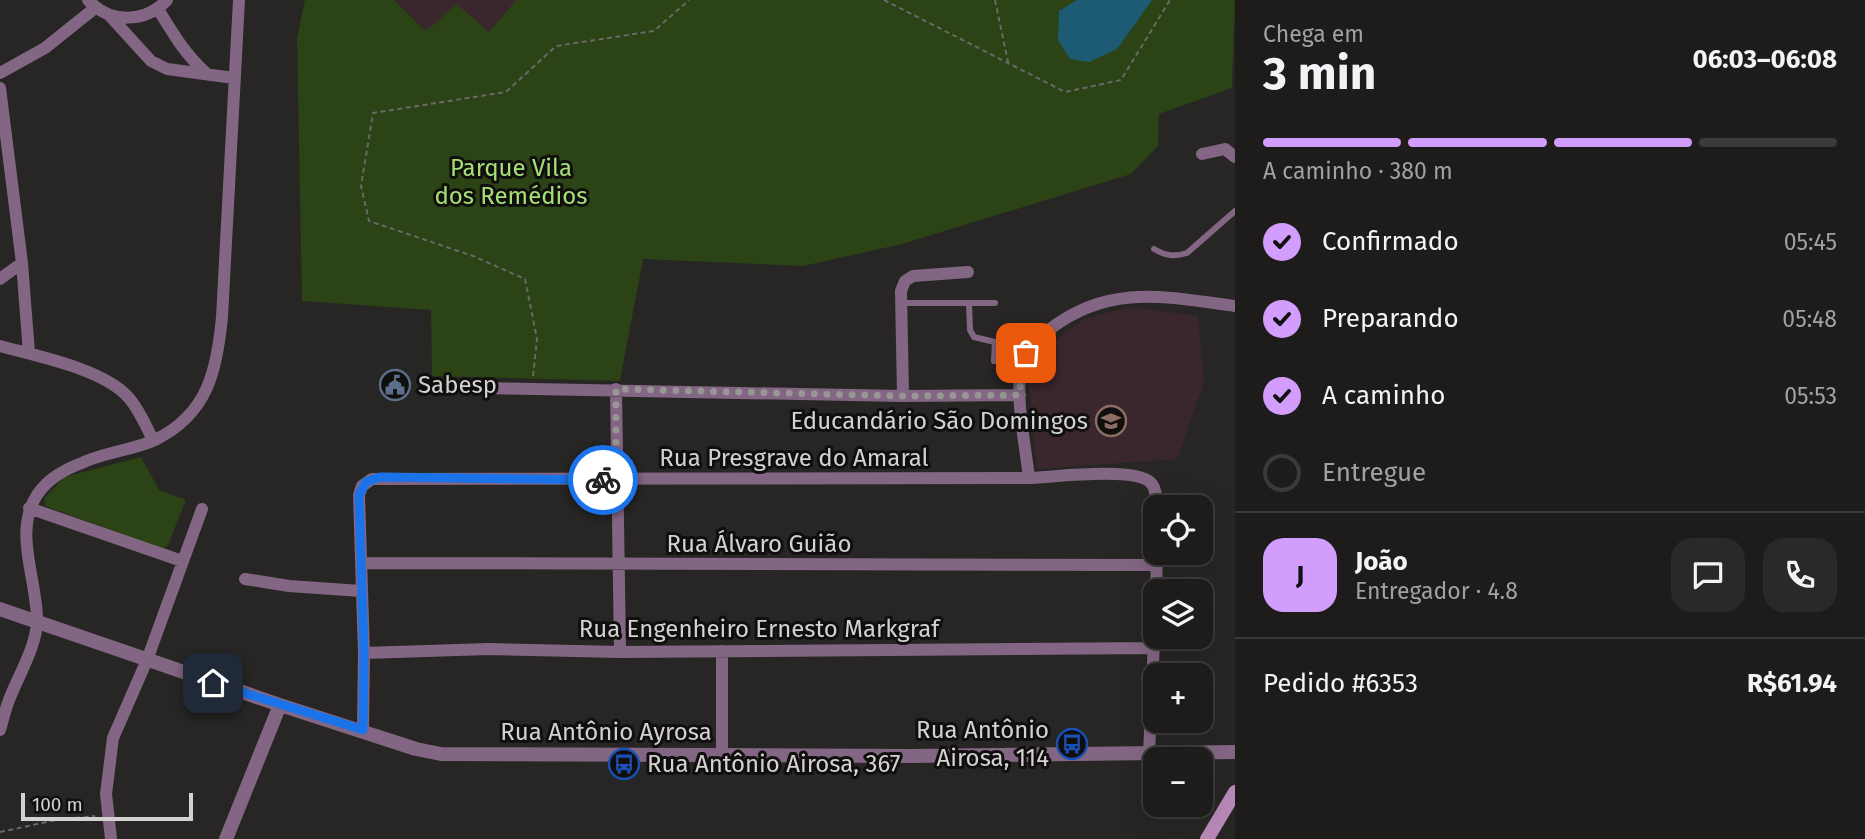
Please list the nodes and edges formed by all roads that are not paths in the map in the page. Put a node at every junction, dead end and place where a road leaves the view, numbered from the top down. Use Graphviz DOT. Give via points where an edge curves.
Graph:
graph roads {
  1 [pos="236,1"];
  2 [pos="91,4"];
  3 [pos="163,4"];
  4 [pos="110,15"];
  5 [pos="0,73"];
  6 [pos="205,73"];
  7 [pos="234,78"];
  8 [pos="0,88"];
  9 [pos="1202,154"];
  10 [pos="1235,157"];
  11 [pos="1235,211"];
  12 [pos="1154,249"];
  13 [pos="22,263"];
  14 [pos="968,272"];
  15 [pos="0,279"];
  16 [pos="901,303"];
  17 [pos="969,303"];
  18 [pos="995,303"];
  19 [pos="1235,306"];
  20 [pos="0,346"];
  21 [pos="29,354"];
  22 [pos="994,361"];
  23 [pos="477,388"];
  24 [pos="616,389"];
  25 [pos="1020,395"];
  26 [pos="903,396"];
  27 [pos="153,440"];
  28 [pos="1029,478"];
  29 [pos="616,480"];
  30 [pos="1156,495"];
  31 [pos="29,508"];
  32 [pos="202,509"];
  33 [pos="1143,559"];
  34 [pos="182,562"];
  35 [pos="361,563"];
  36 [pos="618,565"];
  37 [pos="245,579"];
  38 [pos="361,591"];
  39 [pos="0,609"];
  40 [pos="37,621"];
  41 [pos="1143,648"];
  42 [pos="1154,649"];
  43 [pos="722,651"];
  44 [pos="364,653"];
  45 [pos="620,653"];
  46 [pos="147,660"];
  47 [pos="280,705"];
  48 [pos="0,730"];
  49 [pos="363,730"];
  50 [pos="1149,747"];
  51 [pos="1235,752"];
  52 [pos="1213,753"];
  53 [pos="1143,754"];
  54 [pos="722,755"];
  55 [pos="1235,792"];
  56 [pos="111,839"];
  57 [pos="226,839"];
  58 [pos="1207,839"];
  1 -- 7 [label="street"];
  2 -- 4 [label="street"];
  2 -- 5 [label="street" via="45,48"];
  3 -- 4 [label="street" via="134,18"];
  3 -- 6 [label="street" via="173,36"];
  4 -- 6 [label="street" via="151,61 167,69"];
  6 -- 7 [label="street"];
  7 -- 27 [label="street" via="219,355 197,406 179,425"];
  8 -- 13 [label="street"];
  9 -- 10 [label="street" via="1225,149"];
  11 -- 12 [label="lane" via="1187,253 1164,255"];
  13 -- 15 [label="street"];
  13 -- 21 [label="street"];
  14 -- 16 [label="street" via="913,276 905,281"];
  16 -- 17 [label="lane"];
  16 -- 26 [label="street"];
  17 -- 18 [label="lane"];
  17 -- 22 [label="lane" via="970,330 974,337 995,342"];
  19 -- 25 [label="street" via="1145,295 1099,302 1035,340 1021,369"];
  20 -- 21 [label="street"];
  21 -- 27 [label="street" via="115,385 142,416"];
  23 -- 24 [label="street"];
  24 -- 26 [label="street"];
  24 -- 29 [label="street"];
  25 -- 26 [label="street"];
  25 -- 28 [label="street"];
  27 -- 31 [label="street" via="66,469 38,492"];
  28 -- 29 [label="street, Rua Presgrave do Amaral"];
  28 -- 30 [label="street, Rua Presgrave do Amaral" via="1132,474 1150,481"];
  29 -- 35 [label="street, Rua Presgrave do Amaral" via="372,479 359,495"];
  29 -- 36 [label="street"];
  31 -- 34 [label="street"];
  31 -- 40 [label="street" via="26,531"];
  32 -- 34 [label="street"];
  33 -- 36 [label="street, Rua Álvaro Guião"];
  34 -- 46 [label="street"];
  35 -- 36 [label="street, Rua Álvaro Guião"];
  35 -- 38 [label="street, Rua Presgrave do Amaral"];
  36 -- 45 [label="street"];
  37 -- 38 [label="street"];
  38 -- 44 [label="street, Rua Presgrave do Amaral"];
  39 -- 40 [label="street, Rua Antônio Ayrosa"];
  40 -- 46 [label="street, Rua Antônio Ayrosa"];
  40 -- 48 [label="street"];
  41 -- 43 [label="street, Rua Engenheiro Ernesto Markgraf"];
  42 -- 50 [label="street"];
  43 -- 45 [label="street, Rua Engenheiro Ernesto Markgraf"];
  43 -- 54 [label="street"];
  44 -- 45 [label="street, Rua Engenheiro Ernesto Markgraf" via="488,649"];
  44 -- 49 [label="street, Rua Presgrave do Amaral"];
  46 -- 47 [label="street, Rua Antônio Ayrosa"];
  46 -- 56 [label="street" via="113,738 107,784"];
  47 -- 49 [label="street, Rua Antônio Ayrosa"];
  47 -- 57 [label="street"];
  49 -- 54 [label="street, Rua Antônio Ayrosa" via="441,754"];
  51 -- 52 [label="street, Rua Antônio Ayrosa"];
  53 -- 54 [label="street, Rua Antônio Ayrosa"];
  55 -- 58 [label="main road"];
}
